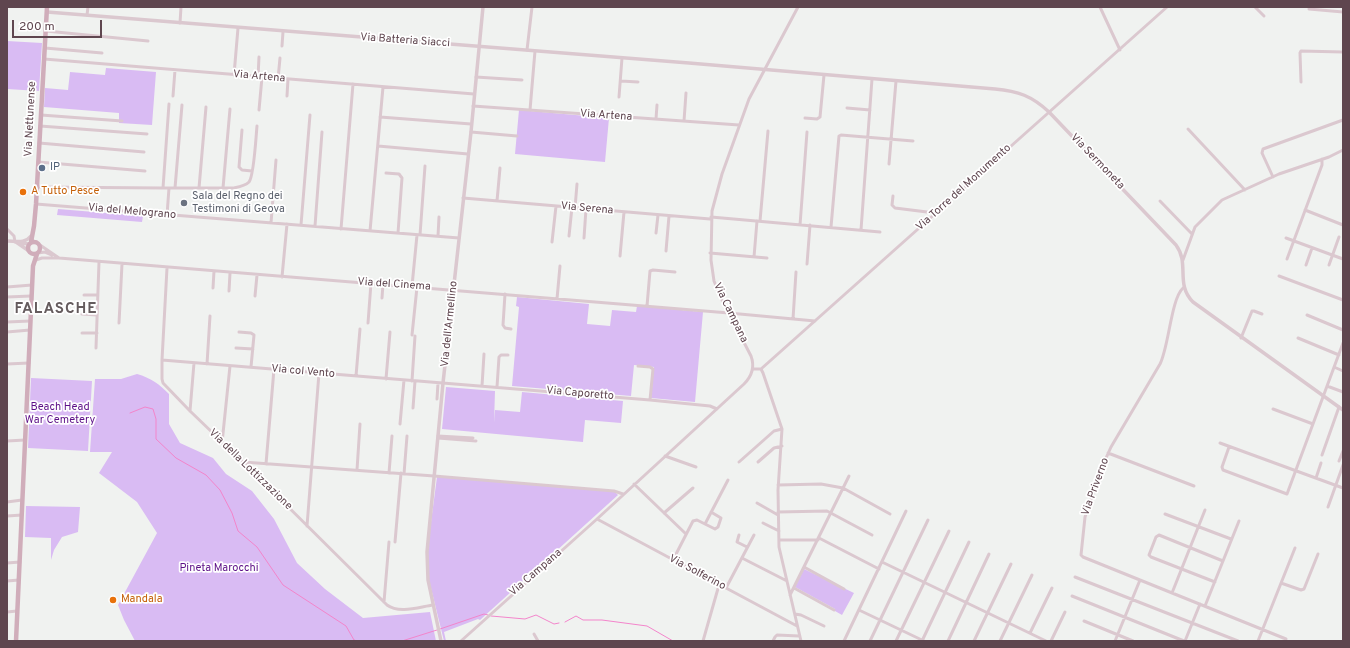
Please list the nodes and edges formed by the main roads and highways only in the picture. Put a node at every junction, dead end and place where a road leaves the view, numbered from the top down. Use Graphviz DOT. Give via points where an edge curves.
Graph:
graph roads {
  1 [pos="47,10"];
  2 [pos="34,229"];
  3 [pos="30,243"];
  4 [pos="40,244"];
  5 [pos="29,251"];
  6 [pos="37,253"];
  7 [pos="34,264"];
  8 [pos="16,641"];
  1 -- 2 [label="main road, Via Nettunense"];
  2 -- 3 [label="main road, Via Nettunense"];
  2 -- 4 [label="main road"];
  3 -- 4 [label="main road"];
  3 -- 5 [label="main road"];
  4 -- 6 [label="main road" via="41,248"];
  5 -- 6 [label="main road"];
  5 -- 7 [label="main road"];
  6 -- 7 [label="main road"];
  7 -- 8 [label="main road"];
}
